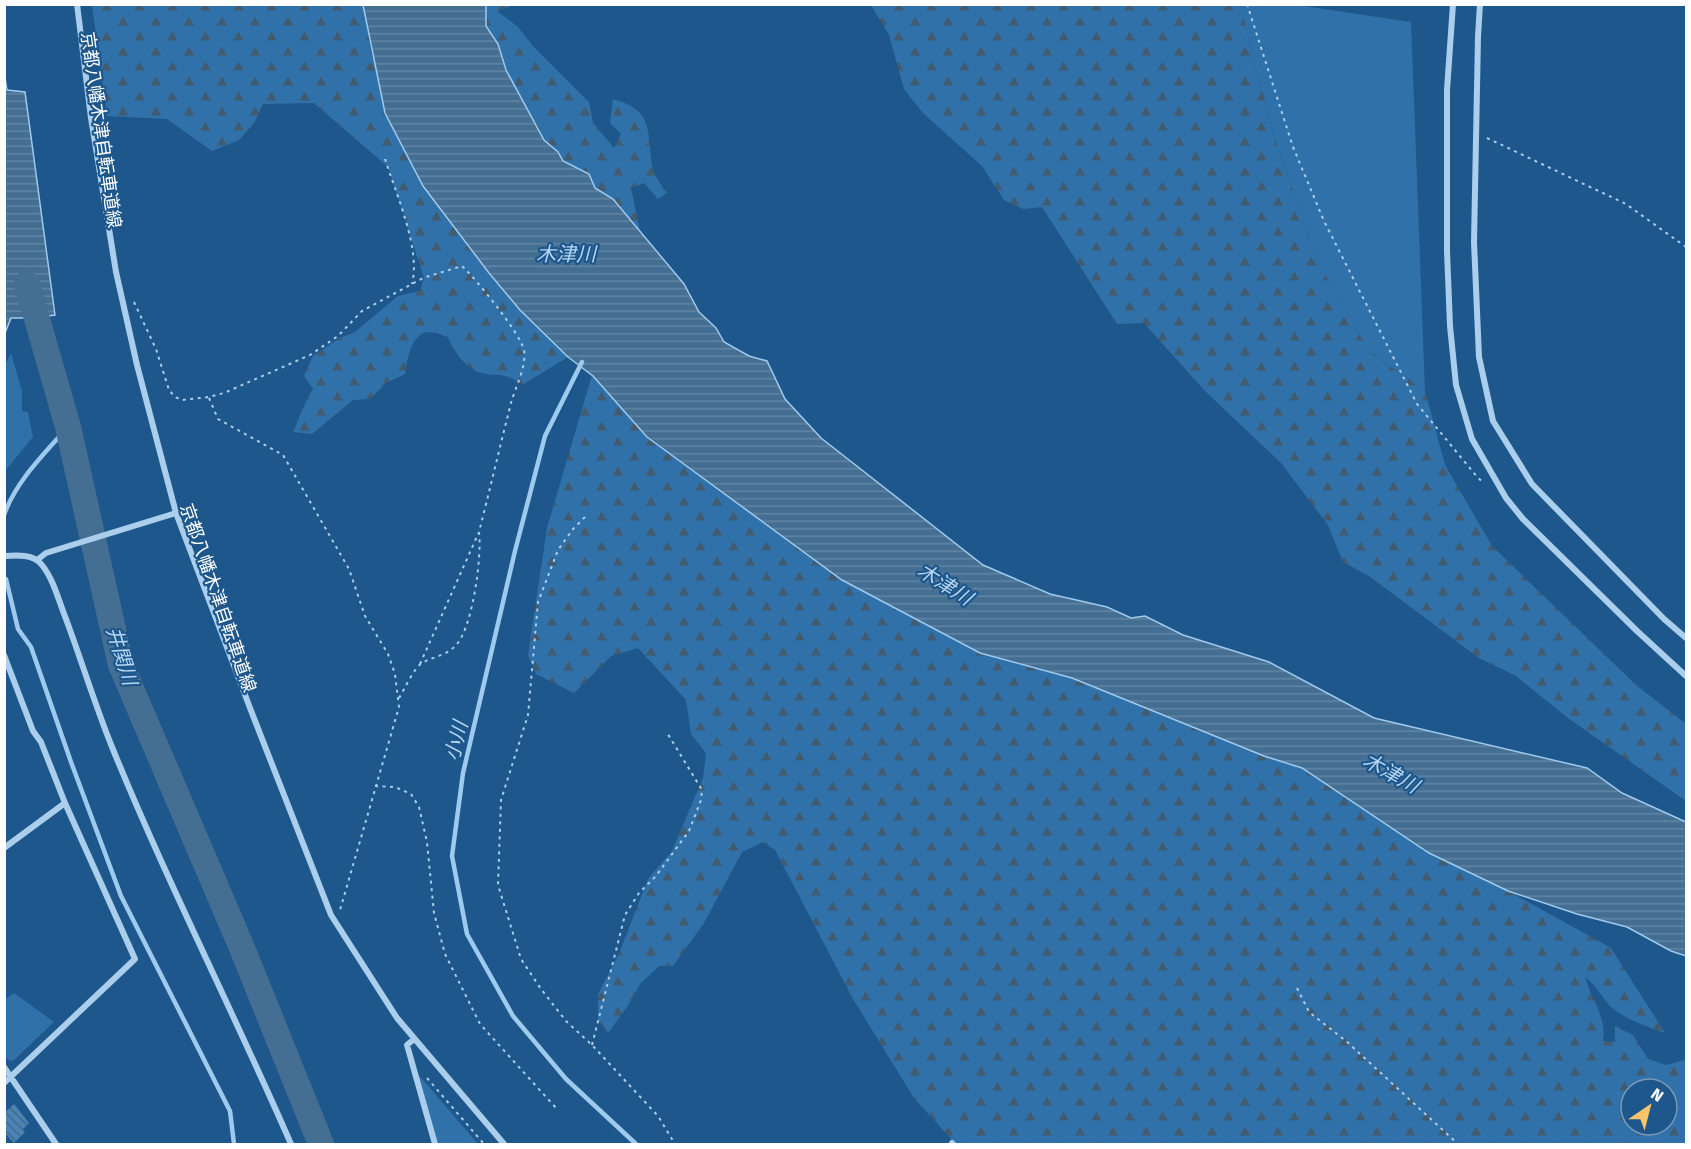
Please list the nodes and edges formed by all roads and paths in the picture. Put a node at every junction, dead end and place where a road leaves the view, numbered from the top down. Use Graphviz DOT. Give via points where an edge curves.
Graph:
graph roads {
  1 [pos="77,4"];
  2 [pos="1247,4"];
  3 [pos="1453,4"];
  4 [pos="1480,4"];
  5 [pos="1475,136"];
  6 [pos="385,159"];
  7 [pos="1686,247"];
  8 [pos="412,284"];
  9 [pos="134,301"];
  10 [pos="209,397"];
  11 [pos="1487,485"];
  12 [pos="174,514"];
  13 [pos="585,517"];
  14 [pos="479,532"];
  15 [pos="4,556"];
  16 [pos="37,560"];
  17 [pos="1686,638"];
  18 [pos="4,655"];
  19 [pos="419,664"];
  20 [pos="1686,676"];
  21 [pos="399,698"];
  22 [pos="666,730"];
  23 [pos="375,786"];
  24 [pos="65,803"];
  25 [pos="4,848"];
  26 [pos="337,924"];
  27 [pos="1297,988"];
  28 [pos="414,1039"];
  29 [pos="592,1045"];
  30 [pos="4,1067"];
  31 [pos="421,1070"];
  32 [pos="11,1077"];
  33 [pos="4,1083"];
  34 [pos="556,1108"];
  35 [pos="56,1144"];
  36 [pos="291,1144"];
  37 [pos="435,1144"];
  38 [pos="483,1144"];
  39 [pos="504,1144"];
  40 [pos="675,1144"];
  41 [pos="1458,1144"];
  1 -- 12 [label="street" via="117,278"];
  2 -- 11 [label="path" via="1293,147 1324,221 1417,404"];
  3 -- 20 [label="street" via="1447,90 1449,304 1456,386 1472,439 1506,498 1523,519"];
  4 -- 5 [label="street"];
  5 -- 7 [label="path" via="1487,138 1626,204"];
  5 -- 17 [label="street" via="1479,357 1493,421 1532,484"];
  6 -- 8 [label="path" via="413,249"];
  8 -- 10 [label="path" via="362,311 338,336 310,355"];
  8 -- 14 [label="path" via="462,266 519,338 524,352"];
  9 -- 10 [label="path" via="169,390 182,400"];
  10 -- 21 [label="path" via="218,419 283,455 349,569 365,616 388,654"];
  12 -- 16 [label="street" via="46,553"];
  12 -- 26 [label="street"];
  13 -- 29 [label="path" via="558,550 538,602 528,715 501,800 498,885 521,959 566,1021"];
  14 -- 19 [label="path"];
  14 -- 19 [label="path" via="475,595 459,643 444,655"];
  15 -- 16 [label="street"];
  16 -- 36 [label="street" via="56,595 113,749"];
  18 -- 24 [label="street"];
  19 -- 21 [label="path"];
  21 -- 23 [label="path"];
  22 -- 29 [label="path" via="702,790 701,800 689,831 625,915"];
  23 -- 26 [label="path"];
  23 -- 34 [label="path" via="395,787 411,794 419,807 445,954 480,1024"];
  24 -- 25 [label="street"];
  24 -- 32 [label="street" via="135,959"];
  26 -- 28 [label="street" via="388,1007"];
  27 -- 41 [label="path" via="1309,1012"];
  28 -- 37 [label="street" via="407,1045"];
  28 -- 39 [label="street"];
  29 -- 40 [label="path" via="658,1116"];
  30 -- 32 [label="street"];
  31 -- 38 [label="path"];
  32 -- 33 [label="street"];
  32 -- 35 [label="street"];
}
